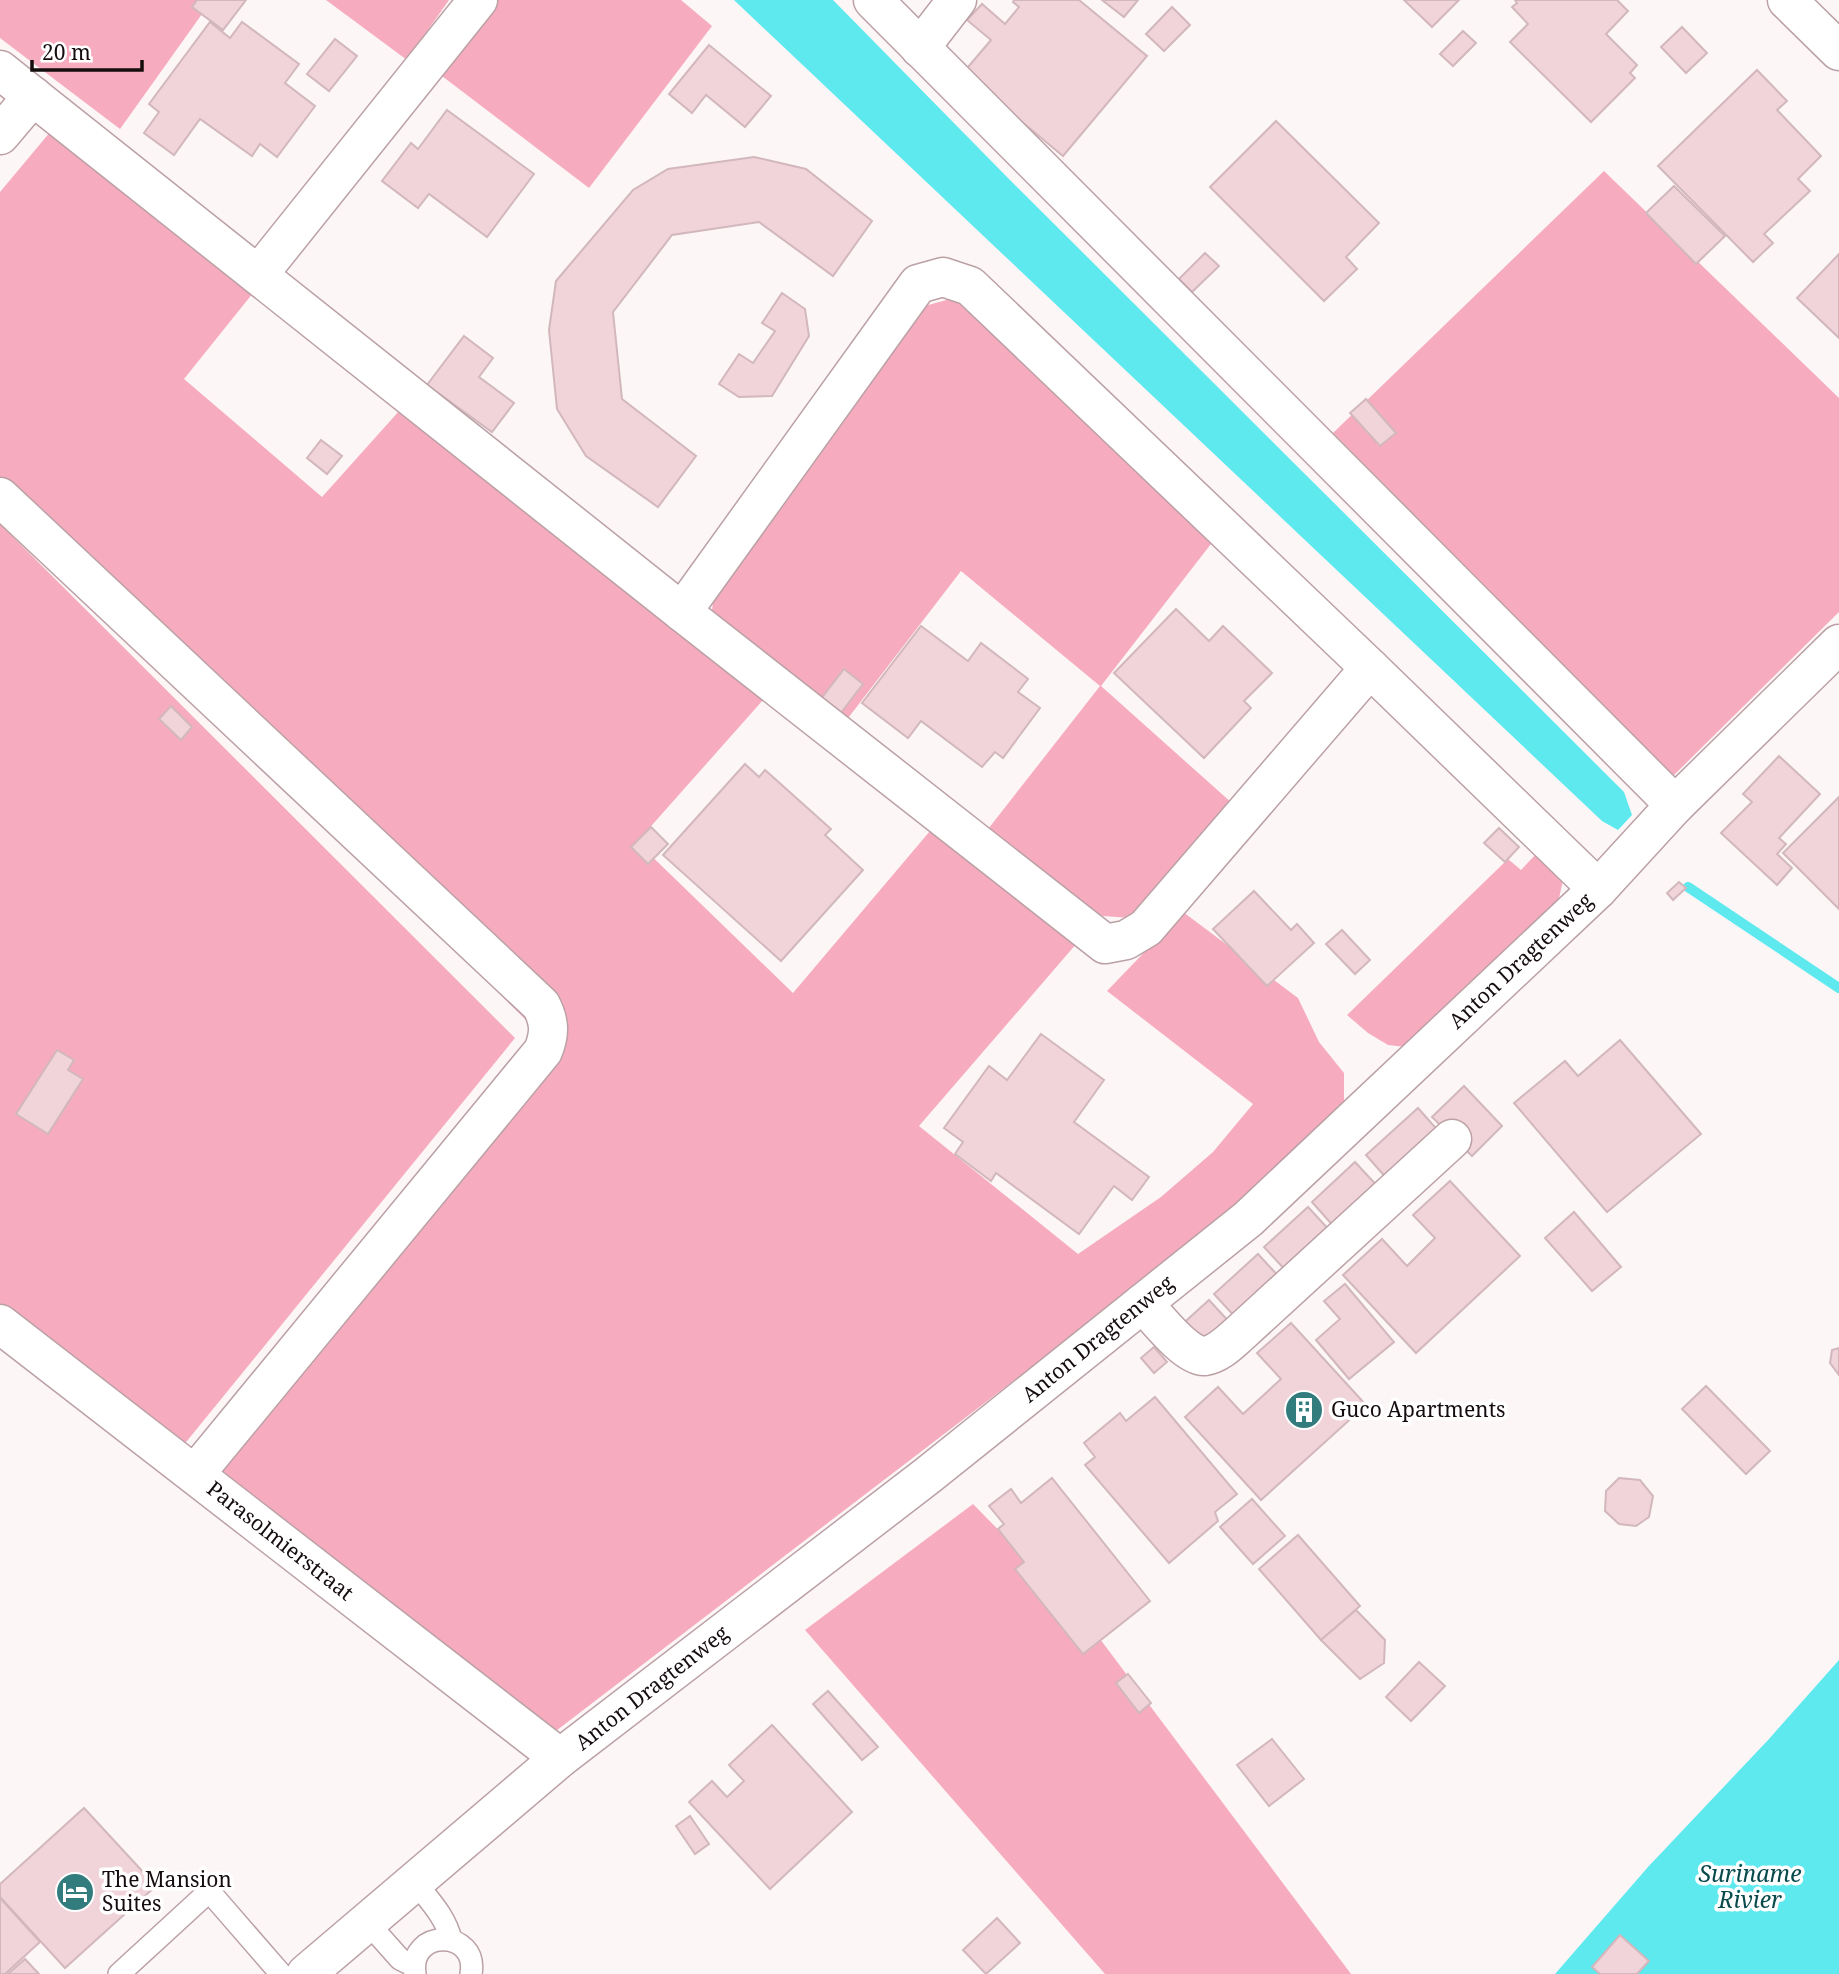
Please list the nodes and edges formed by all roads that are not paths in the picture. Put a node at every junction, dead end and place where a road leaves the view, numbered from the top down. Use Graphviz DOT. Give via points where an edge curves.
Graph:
graph roads {
  1 [pos="478,0"];
  2 [pos="873,0"];
  3 [pos="957,0"];
  4 [pos="1787,0"];
  5 [pos="920,48"];
  6 [pos="1839,51"];
  7 [pos="0,70"];
  8 [pos="33,96"];
  9 [pos="0,135"];
  10 [pos="258,275"];
  11 [pos="0,497"];
  12 [pos="682,612"];
  13 [pos="1839,644"];
  14 [pos="1370,668"];
  15 [pos="1675,805"];
  16 [pos="1598,889"];
  17 [pos="1452,1139"];
  18 [pos="1143,1303"];
  19 [pos="0,1324"];
  20 [pos="195,1474"];
  21 [pos="561,1758"];
  22 [pos="415,1882"];
  23 [pos="367,1922"];
  24 [pos="451,1940"];
  25 [pos="415,1970"];
  26 [pos="119,1974"];
  27 [pos="281,1974"];
  28 [pos="306,1974"];
  29 [pos="471,1974"];
  1 -- 10 [label="street"];
  2 -- 5 [label="street"];
  3 -- 5 [label="street"];
  4 -- 6 [label="street"];
  5 -- 15 [label="street"];
  7 -- 8 [label="street"];
  8 -- 9 [label="street"];
  8 -- 10 [label="street"];
  10 -- 12 [label="street"];
  11 -- 20 [label="street" via="541,1005 547,1016 549,1037 543,1051"];
  12 -- 14 [label="street" via="1105,944 1126,940 1146,928"];
  12 -- 14 [label="street" via="918,284 943,277 970,286"];
  13 -- 15 [label="street, Anton Dragtenweg"];
  14 -- 16 [label="street"];
  15 -- 16 [label="street, Anton Dragtenweg"];
  16 -- 18 [label="street, Anton Dragtenweg" via="1248,1219"];
  17 -- 18 [label="street" via="1219,1350 1195,1355"];
  18 -- 21 [label="street, Anton Dragtenweg"];
  19 -- 20 [label="street, Parasolmierstraat"];
  20 -- 21 [label="street, Parasolmierstraat"];
  21 -- 22 [label="street, Anton Dragtenweg"];
  22 -- 23 [label="street, Anton Dragtenweg"];
  22 -- 24 [label="lane" via="444,1919"];
  23 -- 25 [label="lane"];
  23 -- 28 [label="street, Anton Dragtenweg"];
  24 -- 25 [label="lane" via="426,1944"];
  24 -- 29 [label="lane" via="470,1956"];
  26 -- 27 [label="lane" via="209,1895"];
}
